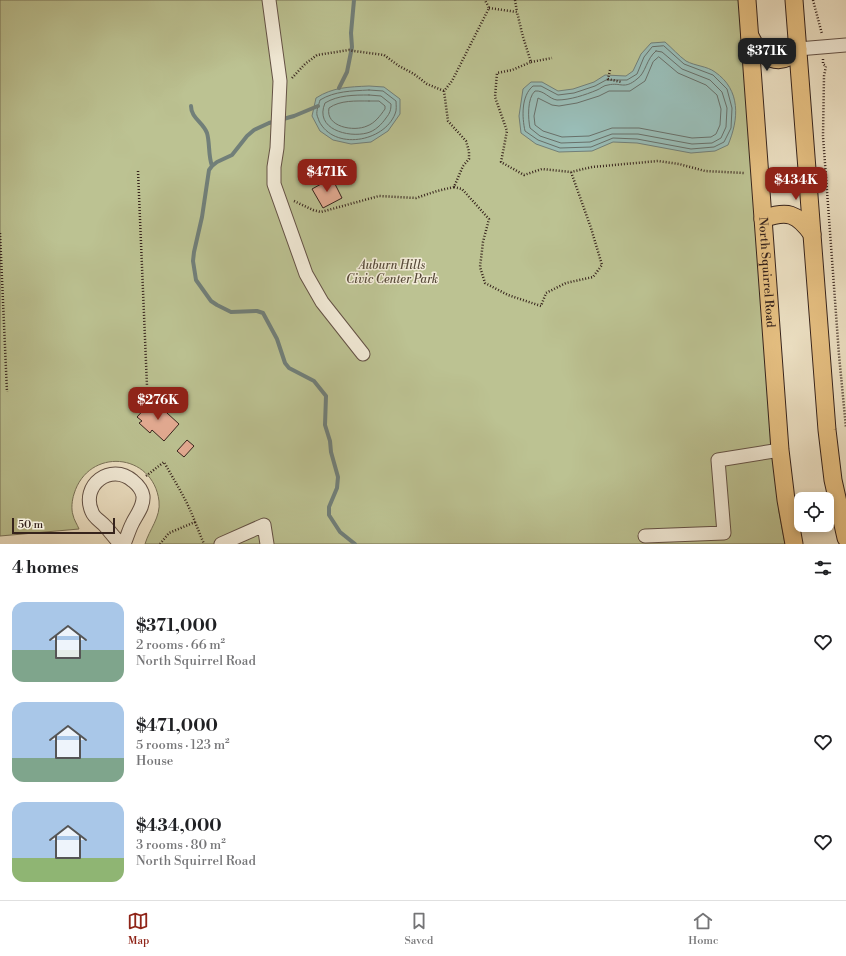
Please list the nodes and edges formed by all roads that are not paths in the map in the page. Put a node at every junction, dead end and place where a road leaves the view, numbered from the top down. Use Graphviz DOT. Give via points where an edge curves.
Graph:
graph roads {
  1 [pos="269,0"];
  2 [pos="747,0"];
  3 [pos="794,0"];
  4 [pos="750,34"];
  5 [pos="846,45"];
  6 [pos="798,49"];
  7 [pos="763,219"];
  8 [pos="812,234"];
  9 [pos="363,354"];
  10 [pos="780,450"];
  11 [pos="645,536"];
  12 [pos="846,538"];
  13 [pos="120,544"];
  14 [pos="124,544"];
  15 [pos="221,544"];
  16 [pos="266,544"];
  17 [pos="794,544"];
  1 -- 9 [label="street" via="280,81 274,167 275,190 306,274 322,302"];
  2 -- 4 [label="main road, North Squirrel Road"];
  3 -- 6 [label="main road"];
  4 -- 6 [label="main road" via="759,51 773,59 788,58"];
  4 -- 7 [label="main road, North Squirrel Road"];
  5 -- 6 [label="street"];
  6 -- 8 [label="main road"];
  7 -- 8 [label="main road" via="786,213 801,220"];
  7 -- 10 [label="main road, North Squirrel Road"];
  8 -- 12 [label="main road" via="830,456"];
  10 -- 11 [label="street" via="718,460 724,533"];
  10 -- 17 [label="main road, North Squirrel Road"];
  13 -- 14 [label="street" via="92,514 89,505 91,490 96,482 103,476 112,474 128,477 142,490 142,504"];
  15 -- 16 [label="street" via="264,525"];
}
